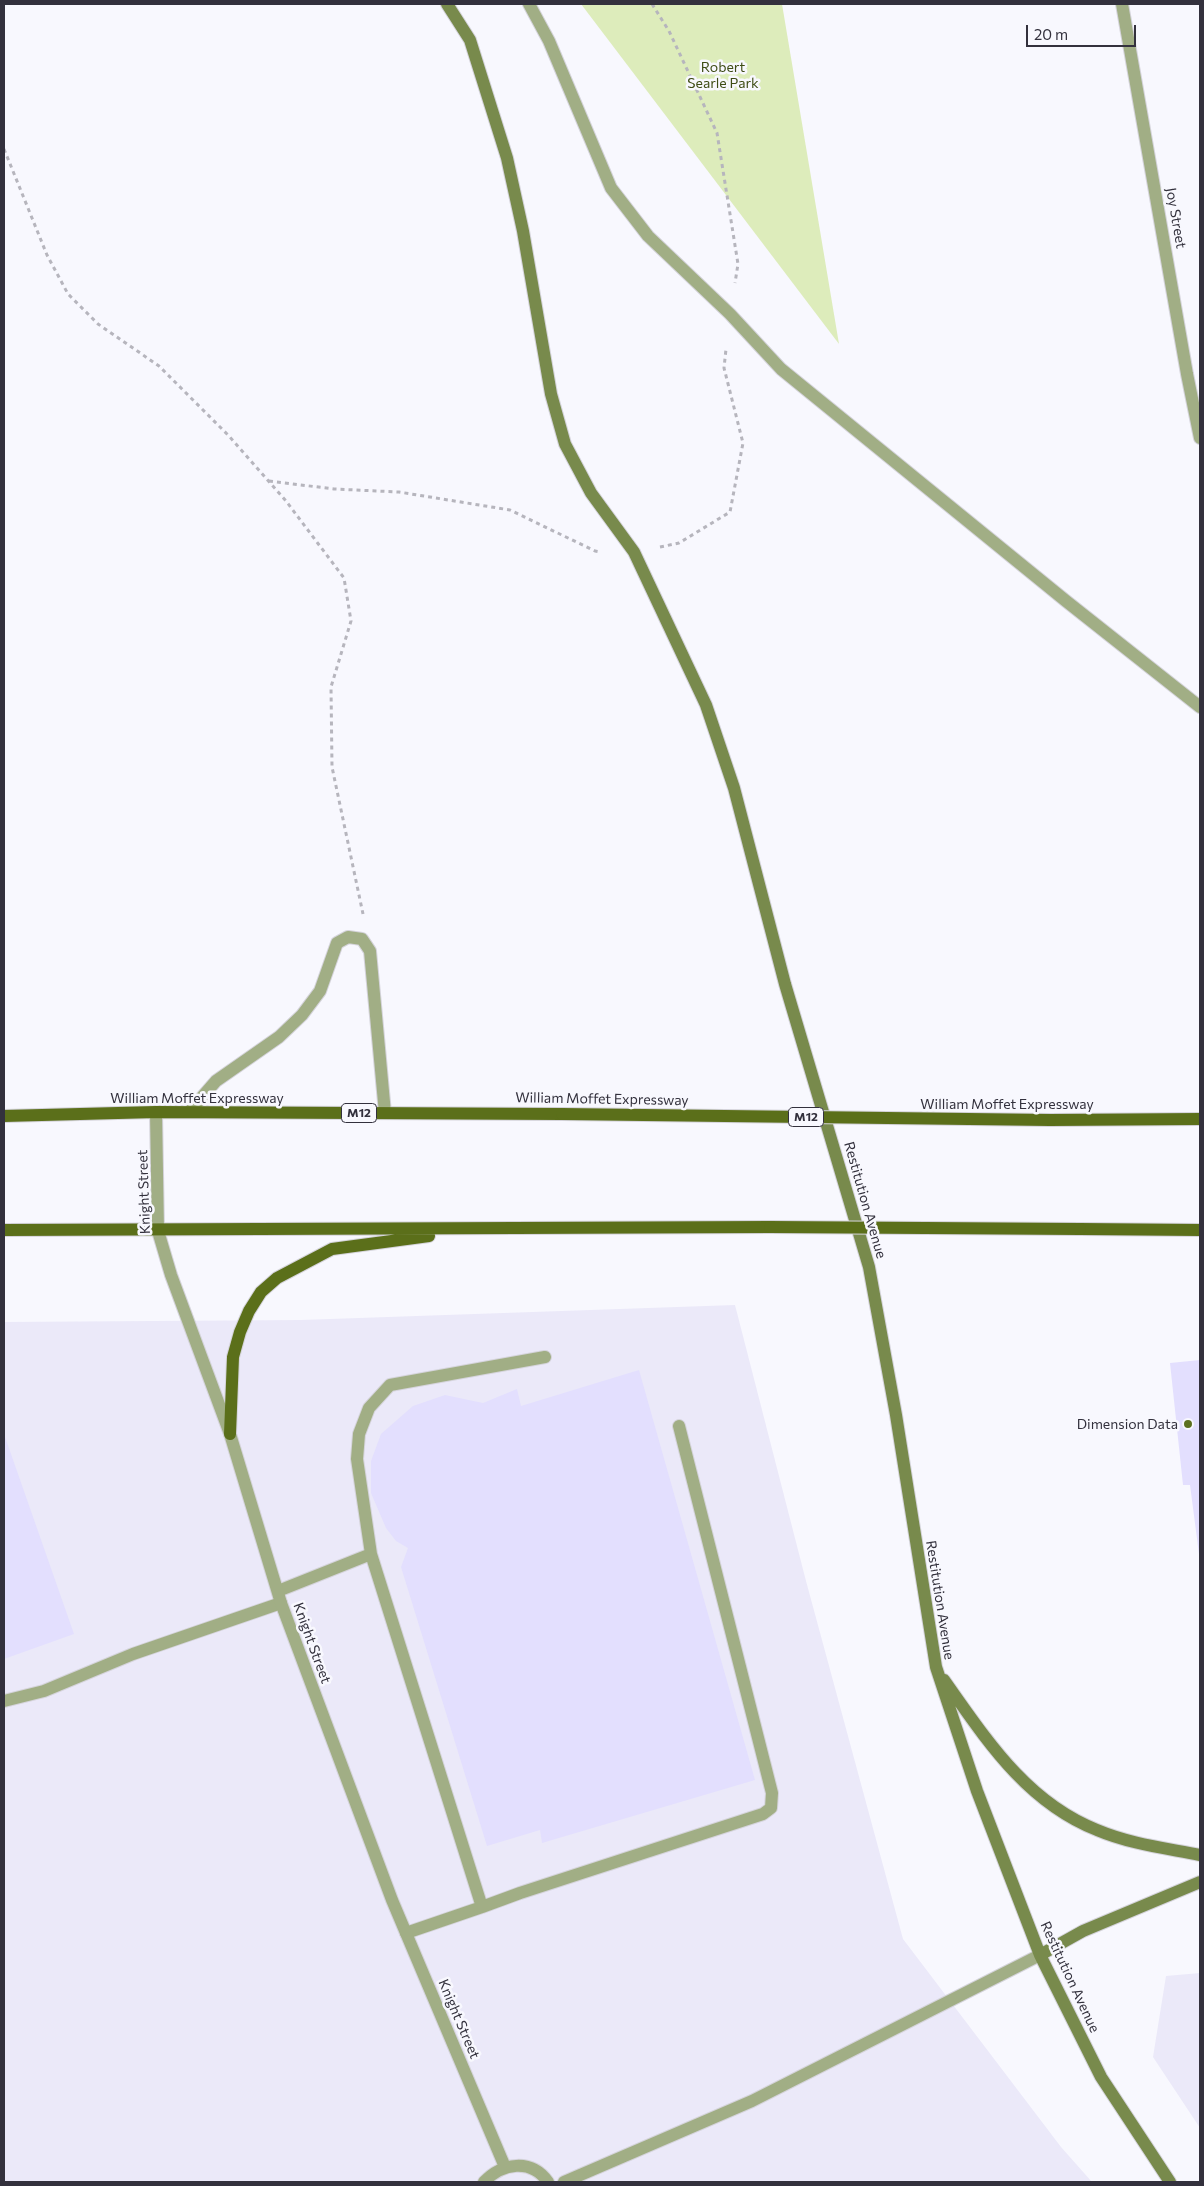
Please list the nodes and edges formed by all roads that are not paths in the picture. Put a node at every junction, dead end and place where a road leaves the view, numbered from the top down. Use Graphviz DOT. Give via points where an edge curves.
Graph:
graph roads {
  1 [pos="447,4"];
  2 [pos="528,4"];
  3 [pos="1122,4"];
  4 [pos="1200,438"];
  5 [pos="1200,707"];
  6 [pos="156,1112"];
  7 [pos="189,1112"];
  8 [pos="385,1113"];
  9 [pos="4,1116"];
  10 [pos="1200,1119"];
  11 [pos="481,1229"];
  12 [pos="4,1230"];
  13 [pos="1200,1230"];
  14 [pos="158,1231"];
  15 [pos="545,1357"];
  16 [pos="679,1426"];
  17 [pos="230,1434"];
  18 [pos="370,1554"];
  19 [pos="279,1597"];
  20 [pos="936,1667"];
  21 [pos="4,1701"];
  22 [pos="1200,1856"];
  23 [pos="1200,1882"];
  24 [pos="482,1907"];
  25 [pos="406,1933"];
  26 [pos="1040,1955"];
  27 [pos="505,2167"];
  28 [pos="484,2182"];
  29 [pos="548,2182"];
  30 [pos="564,2182"];
  31 [pos="1170,2182"];
  1 -- 20 [label="street, Restitution Avenue" via="470,40 507,158 551,394 565,444 591,493 634,552 709,714 734,788 786,984 869,1266"];
  2 -- 5 [label="street" via="549,41 611,188 648,236 730,314 781,369"];
  3 -- 4 [label="street, Joy Street"];
  6 -- 7 [label="main road, William Moffet Expressway / M12"];
  6 -- 9 [label="main road, William Moffet Expressway / M12"];
  6 -- 14 [label="street, Knight Street"];
  7 -- 8 [label="main road, William Moffet Expressway / M12"];
  7 -- 8 [label="street" via="216,1081 279,1037 302,1015 320,991 338,943 348,937 362,939 370,951"];
  8 -- 10 [label="main road, William Moffet Expressway / M12, bridge"];
  11 -- 13 [label="main road, bridge"];
  11 -- 14 [label="main road"];
  11 -- 17 [label="main road" via="332,1249 277,1278 261,1292 240,1332 233,1357"];
  12 -- 14 [label="main road"];
  14 -- 17 [label="street, Knight Street"];
  15 -- 18 [label="street" via="390,1385 369,1408 359,1434 357,1459"];
  16 -- 24 [label="street" via="772,1793 771,1808 763,1814"];
  17 -- 19 [label="street, Knight Street"];
  18 -- 19 [label="street"];
  18 -- 24 [label="street"];
  19 -- 21 [label="street" via="44,1691"];
  19 -- 25 [label="street, Knight Street"];
  20 -- 22 [label="street" via="997,1754 1035,1793 1096,1830"];
  20 -- 26 [label="street, Restitution Avenue" via="977,1791"];
  23 -- 26 [label="street" via="1083,1931"];
  24 -- 25 [label="street"];
  25 -- 27 [label="street, Knight Street"];
  26 -- 30 [label="street" via="752,2101"];
  26 -- 31 [label="street, Restitution Avenue" via="1101,2077"];
  27 -- 28 [label="street"];
  27 -- 29 [label="street" via="519,2165 532,2169"];
}
